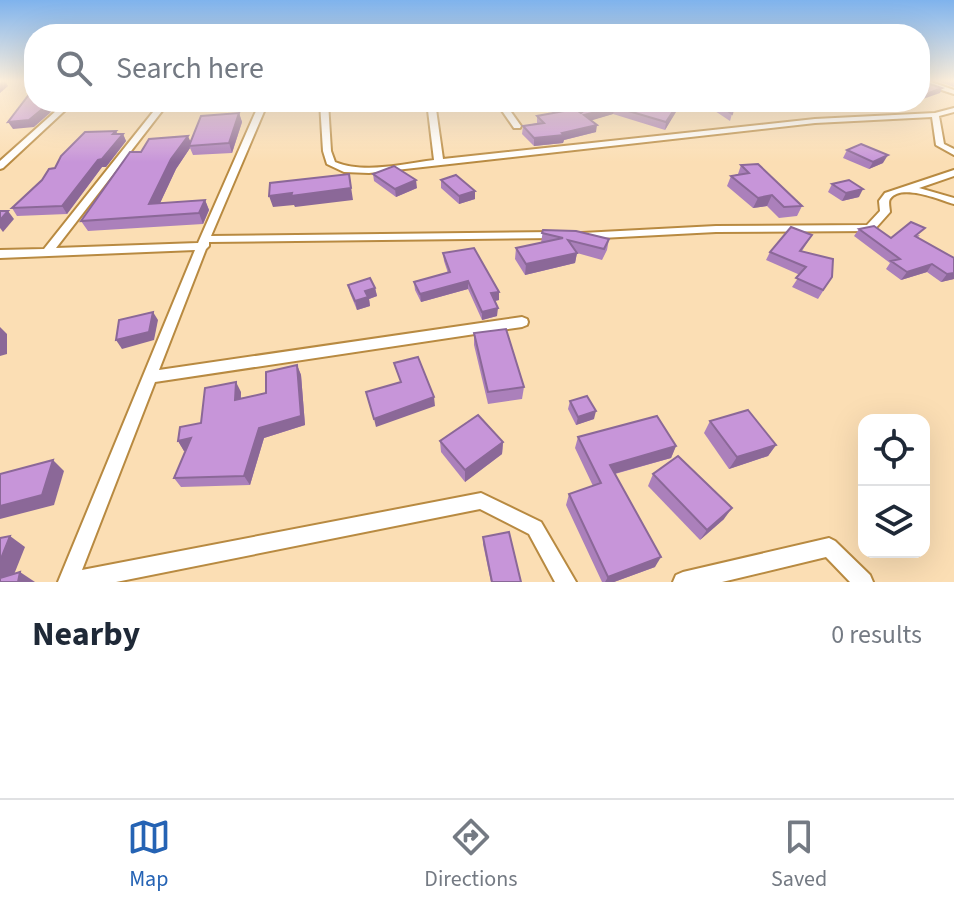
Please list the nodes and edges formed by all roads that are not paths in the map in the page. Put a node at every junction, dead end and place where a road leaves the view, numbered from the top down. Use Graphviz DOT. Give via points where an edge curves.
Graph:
graph roads {
  1 [pos="954,110"];
  2 [pos="59,112"];
  3 [pos="157,112"];
  4 [pos="260,112"];
  5 [pos="325,112"];
  6 [pos="432,112"];
  7 [pos="507,112"];
  8 [pos="935,115"];
  9 [pos="517,126"];
  10 [pos="954,152"];
  11 [pos="439,163"];
  12 [pos="0,166"];
  13 [pos="954,173"];
  14 [pos="909,188"];
  15 [pos="954,201"];
  16 [pos="206,242"];
  17 [pos="47,252"];
  18 [pos="0,254"];
  19 [pos="522,322"];
  20 [pos="151,377"];
  21 [pos="68,582"];
  22 [pos="566,582"];
  23 [pos="683,582"];
  24 [pos="863,582"];
  1 -- 8 [label="street"];
  2 -- 12 [label="street"];
  3 -- 17 [label="street"];
  4 -- 16 [label="street"];
  5 -- 11 [label="street" via="331,164 369,170"];
  6 -- 11 [label="street"];
  7 -- 9 [label="street"];
  8 -- 10 [label="street" via="940,145"];
  8 -- 11 [label="street" via="815,121"];
  13 -- 14 [label="street"];
  14 -- 15 [label="street"];
  14 -- 16 [label="street" via="888,195 885,212 870,228"];
  16 -- 17 [label="street"];
  16 -- 20 [label="street"];
  17 -- 18 [label="street"];
  19 -- 20 [label="street"];
  20 -- 21 [label="street"];
  21 -- 22 [label="street" via="481,501 535,528"];
  23 -- 24 [label="street" via="829,547"];
}
